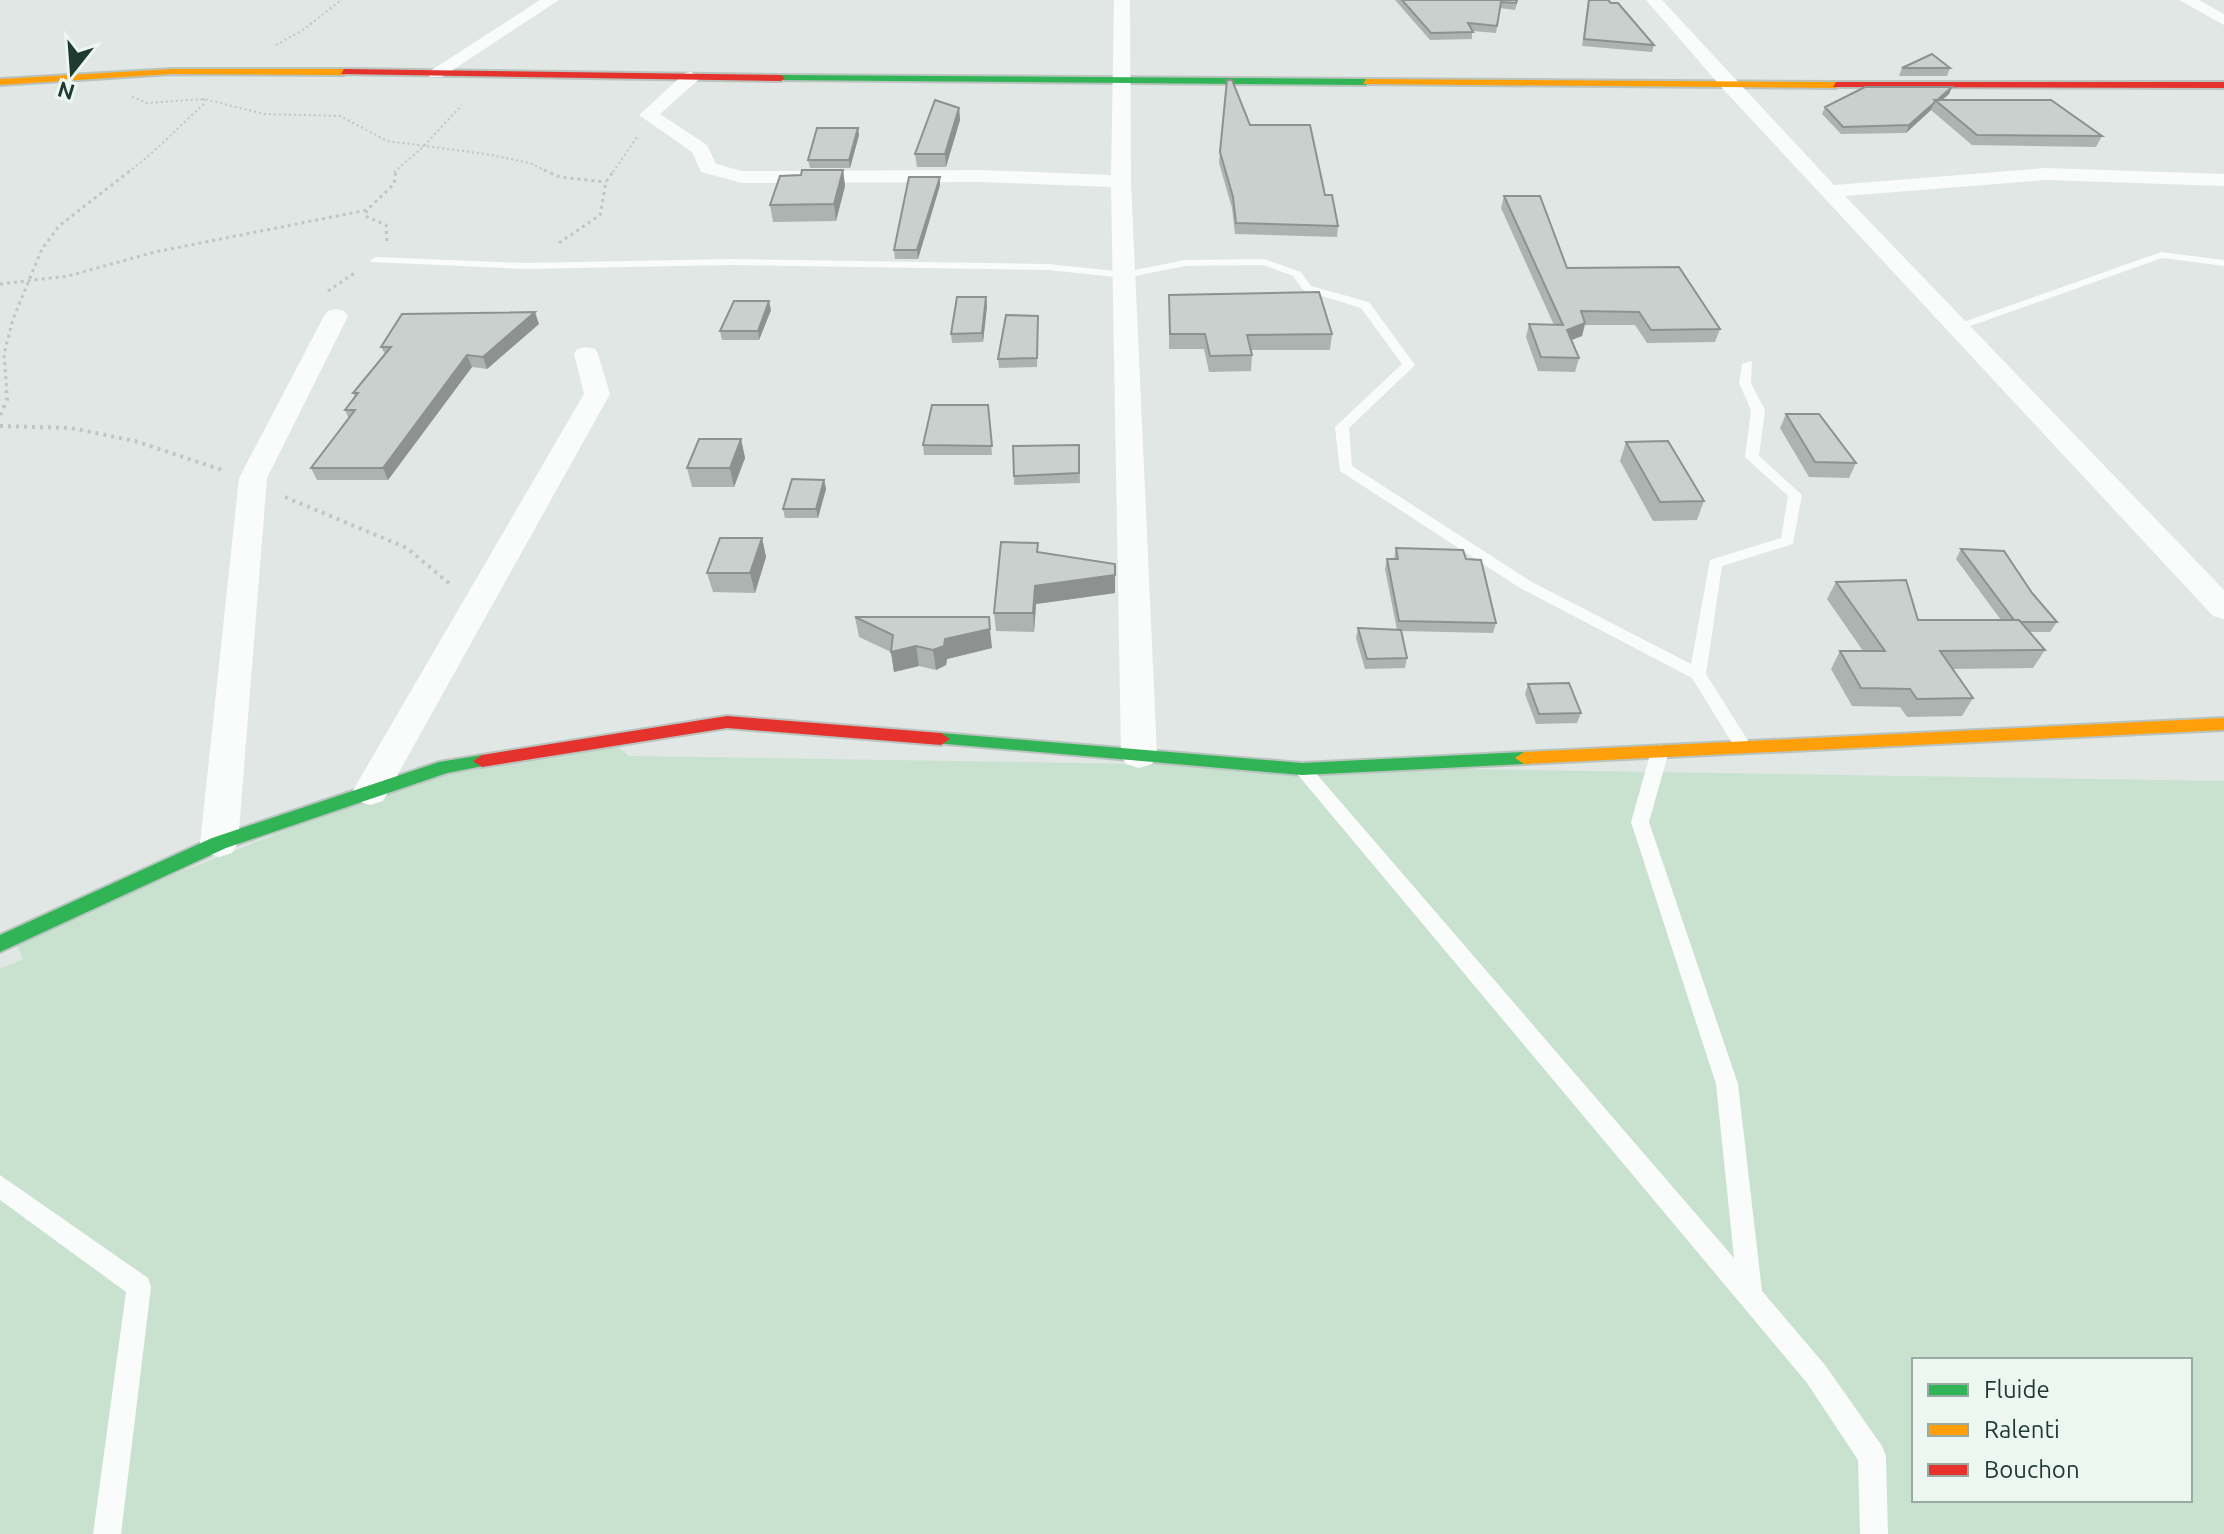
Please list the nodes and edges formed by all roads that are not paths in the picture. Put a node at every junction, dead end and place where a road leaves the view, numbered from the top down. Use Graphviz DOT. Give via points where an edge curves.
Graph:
graph roads {
  1 [pos="551,0"];
  2 [pos="1122,0"];
  3 [pos="1654,0"];
  4 [pos="2187,0"];
  5 [pos="2224,20"];
  6 [pos="436,73"];
  7 [pos="691,77"];
  8 [pos="1123,80"];
  9 [pos="0,82"];
  10 [pos="1729,85"];
  11 [pos="2224,85"];
  12 [pos="2224,180"];
  13 [pos="1121,181"];
  14 [pos="1831,191"];
  15 [pos="376,260"];
  16 [pos="2224,263"];
  17 [pos="1125,275"];
  18 [pos="336,316"];
  19 [pos="1958,326"];
  20 [pos="586,354"];
  21 [pos="1748,364"];
  22 [pos="2224,609"];
  23 [pos="1698,674"];
  24 [pos="2224,724"];
  25 [pos="1743,747"];
  26 [pos="1660,751"];
  27 [pos="1139,755"];
  28 [pos="1302,769"];
  29 [pos="370,792"];
  30 [pos="219,843"];
  31 [pos="0,944"];
  32 [pos="0,1186"];
  33 [pos="1750,1295"];
  34 [pos="107,1534"];
  35 [pos="1874,1534"];
  1 -- 6 [label="street"];
  2 -- 8 [label="street"];
  3 -- 10 [label="street"];
  4 -- 5 [label="street"];
  6 -- 7 [label="street"];
  6 -- 9 [label="street" via="238,69"];
  7 -- 8 [label="street"];
  7 -- 13 [label="street" via="648,115 700,149 708,168 742,177"];
  8 -- 10 [label="street"];
  8 -- 13 [label="street"];
  10 -- 11 [label="street"];
  10 -- 14 [label="street"];
  12 -- 14 [label="street" via="2046,174"];
  13 -- 17 [label="street"];
  14 -- 19 [label="street"];
  15 -- 17 [label="lane" via="524,266 764,262 1048,267"];
  16 -- 19 [label="lane" via="2161,255"];
  17 -- 23 [label="lane" via="1185,263 1264,262 1297,274 1307,288 1365,305 1409,365 1342,427 1345,468 1526,585"];
  17 -- 27 [label="street"];
  18 -- 30 [label="street" via="253,478"];
  19 -- 22 [label="street"];
  20 -- 29 [label="street" via="597,394"];
  21 -- 23 [label="lane" via="1745,383 1758,410 1752,457 1795,495 1788,541 1715,563"];
  23 -- 25 [label="lane"];
  24 -- 25 [label="street"];
  25 -- 26 [label="street"];
  26 -- 28 [label="street"];
  26 -- 33 [label="lane" via="1640,822 1727,1084"];
  27 -- 28 [label="street"];
  27 -- 29 [label="street" via="727,722 445,767"];
  28 -- 33 [label="lane"];
  29 -- 30 [label="street"];
  30 -- 31 [label="street"];
  32 -- 34 [label="lane" via="139,1287"];
  33 -- 35 [label="lane" via="1816,1374 1872,1456"];
}
